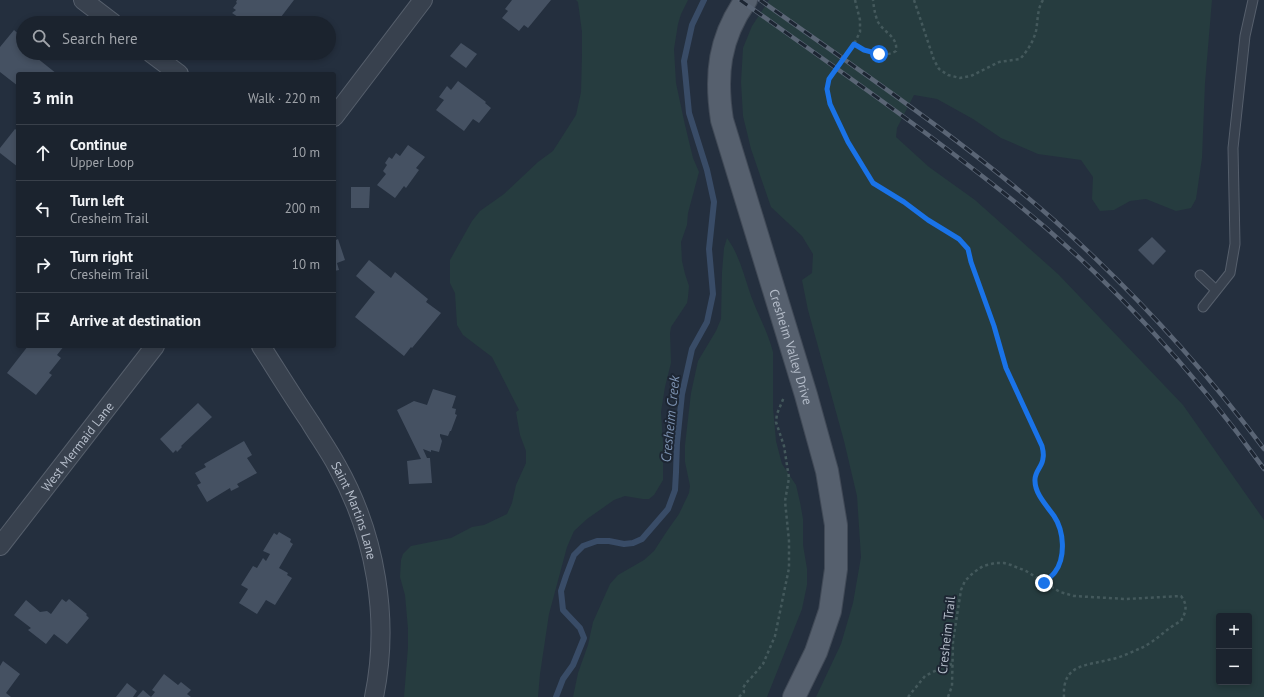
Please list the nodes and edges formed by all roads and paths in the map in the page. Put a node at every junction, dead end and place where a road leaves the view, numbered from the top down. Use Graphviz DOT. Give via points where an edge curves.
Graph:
graph roads {
  1 [pos="83,0"];
  2 [pos="423,0"];
  3 [pos="746,0"];
  4 [pos="855,0"];
  5 [pos="873,0"];
  6 [pos="914,0"];
  7 [pos="1043,0"];
  8 [pos="1253,0"];
  9 [pos="104,16"];
  10 [pos="854,44"];
  11 [pos="160,60"];
  12 [pos="176,72"];
  13 [pos="339,110"];
  14 [pos="1200,275"];
  15 [pos="1216,290"];
  16 [pos="1203,306"];
  17 [pos="153,348"];
  18 [pos="262,348"];
  19 [pos="804,389"];
  20 [pos="0,546"];
  21 [pos="1044,583"];
  22 [pos="952,664"];
  23 [pos="374,697"];
  24 [pos="739,697"];
  25 [pos="794,697"];
  26 [pos="908,697"];
  27 [pos="948,697"];
  28 [pos="1064,697"];
  1 -- 9 [label="street"];
  2 -- 13 [label="street"];
  3 -- 19 [label="main road, Cresheim Valley Drive" via="732,22 723,48 719,71 722,120"];
  4 -- 10 [label="path" via="860,32"];
  5 -- 10 [label="path" via="879,23 894,38 896,51 889,55 879,54"];
  6 -- 7 [label="path" via="939,69 960,78 971,76 999,62 1020,59 1032,42"];
  8 -- 15 [label="lane" via="1245,36 1233,148 1235,244 1230,273"];
  10 -- 21 [label="path" via="829,79 827,89 830,104 848,142 873,183 959,239 968,249 1006,368 1042,446 1044,459 1036,472 1035,481 1037,491 1055,518 1062,549 1061,560 1055,573"];
  11 -- 12 [label="street"];
  14 -- 15 [label="lane"];
  15 -- 16 [label="lane"];
  17 -- 20 [label="street, West Mermaid Lane"];
  18 -- 23 [label="street, Saint Martins Lane" via="338,466 364,530 376,580 381,631"];
  19 -- 24 [label="path" via="784,397 776,422 784,446 789,478 785,501 790,555 780,614 775,636 762,664 746,683 744,692"];
  19 -- 25 [label="main road, Cresheim Valley Drive" via="828,477 837,548 830,611 816,652"];
  21 -- 22 [label="path, Cresheim Trail" via="1004,563 983,566 973,573 961,590"];
  21 -- 28 [label="path, Cresheim Trail" via="1074,596 1126,599 1181,596 1185,602 1182,621 1143,647 1074,670 1067,677"];
  22 -- 26 [label="path" via="925,676"];
  22 -- 27 [label="path, Cresheim Trail" via="952,686"];
}
